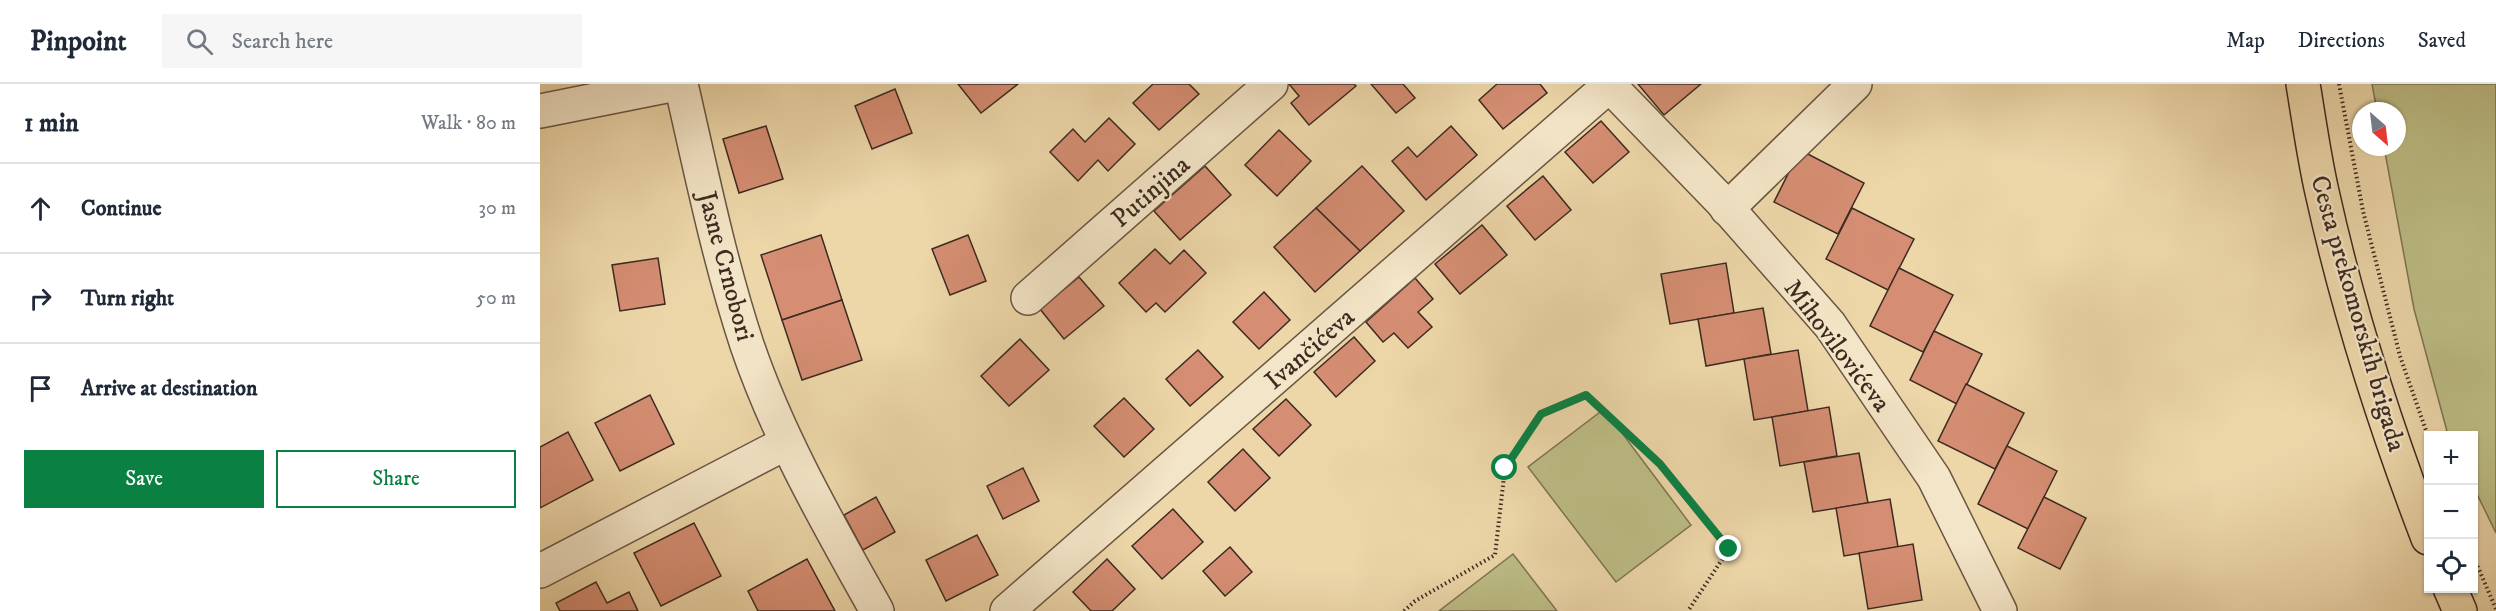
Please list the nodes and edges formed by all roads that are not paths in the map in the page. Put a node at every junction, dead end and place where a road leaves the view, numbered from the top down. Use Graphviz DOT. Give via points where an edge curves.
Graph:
graph roads {
  1 [pos="676,84"];
  2 [pos="681,84"];
  3 [pos="1271,84"];
  4 [pos="1855,84"];
  5 [pos="2303,84"];
  6 [pos="1609,85"];
  7 [pos="540,111"];
  8 [pos="1728,209"];
  9 [pos="1028,298"];
  10 [pos="786,443"];
  11 [pos="2424,527"];
  12 [pos="540,571"];
  13 [pos="2452,593"];
  14 [pos="877,611"];
  15 [pos="1007,611"];
  16 [pos="2000,611"];
  17 [pos="2460,611"];
  1 -- 7 [label="street"];
  2 -- 10 [label="street, Jasne Crnobori" via="725,268 748,346"];
  3 -- 9 [label="street, Putinjina"];
  4 -- 8 [label="street"];
  5 -- 11 [label="main road, Cesta prekomorskih brigada" via="2322,191 2349,299"];
  6 -- 8 [label="street, Mihovilovićeva"];
  6 -- 15 [label="street, Ivančićeva"];
  8 -- 16 [label="street, Mihovilovićeva" via="1830,325 1863,373 1934,478"];
  10 -- 12 [label="street"];
  10 -- 14 [label="street, Jasne Crnobori"];
  13 -- 17 [label="main road"];
}
